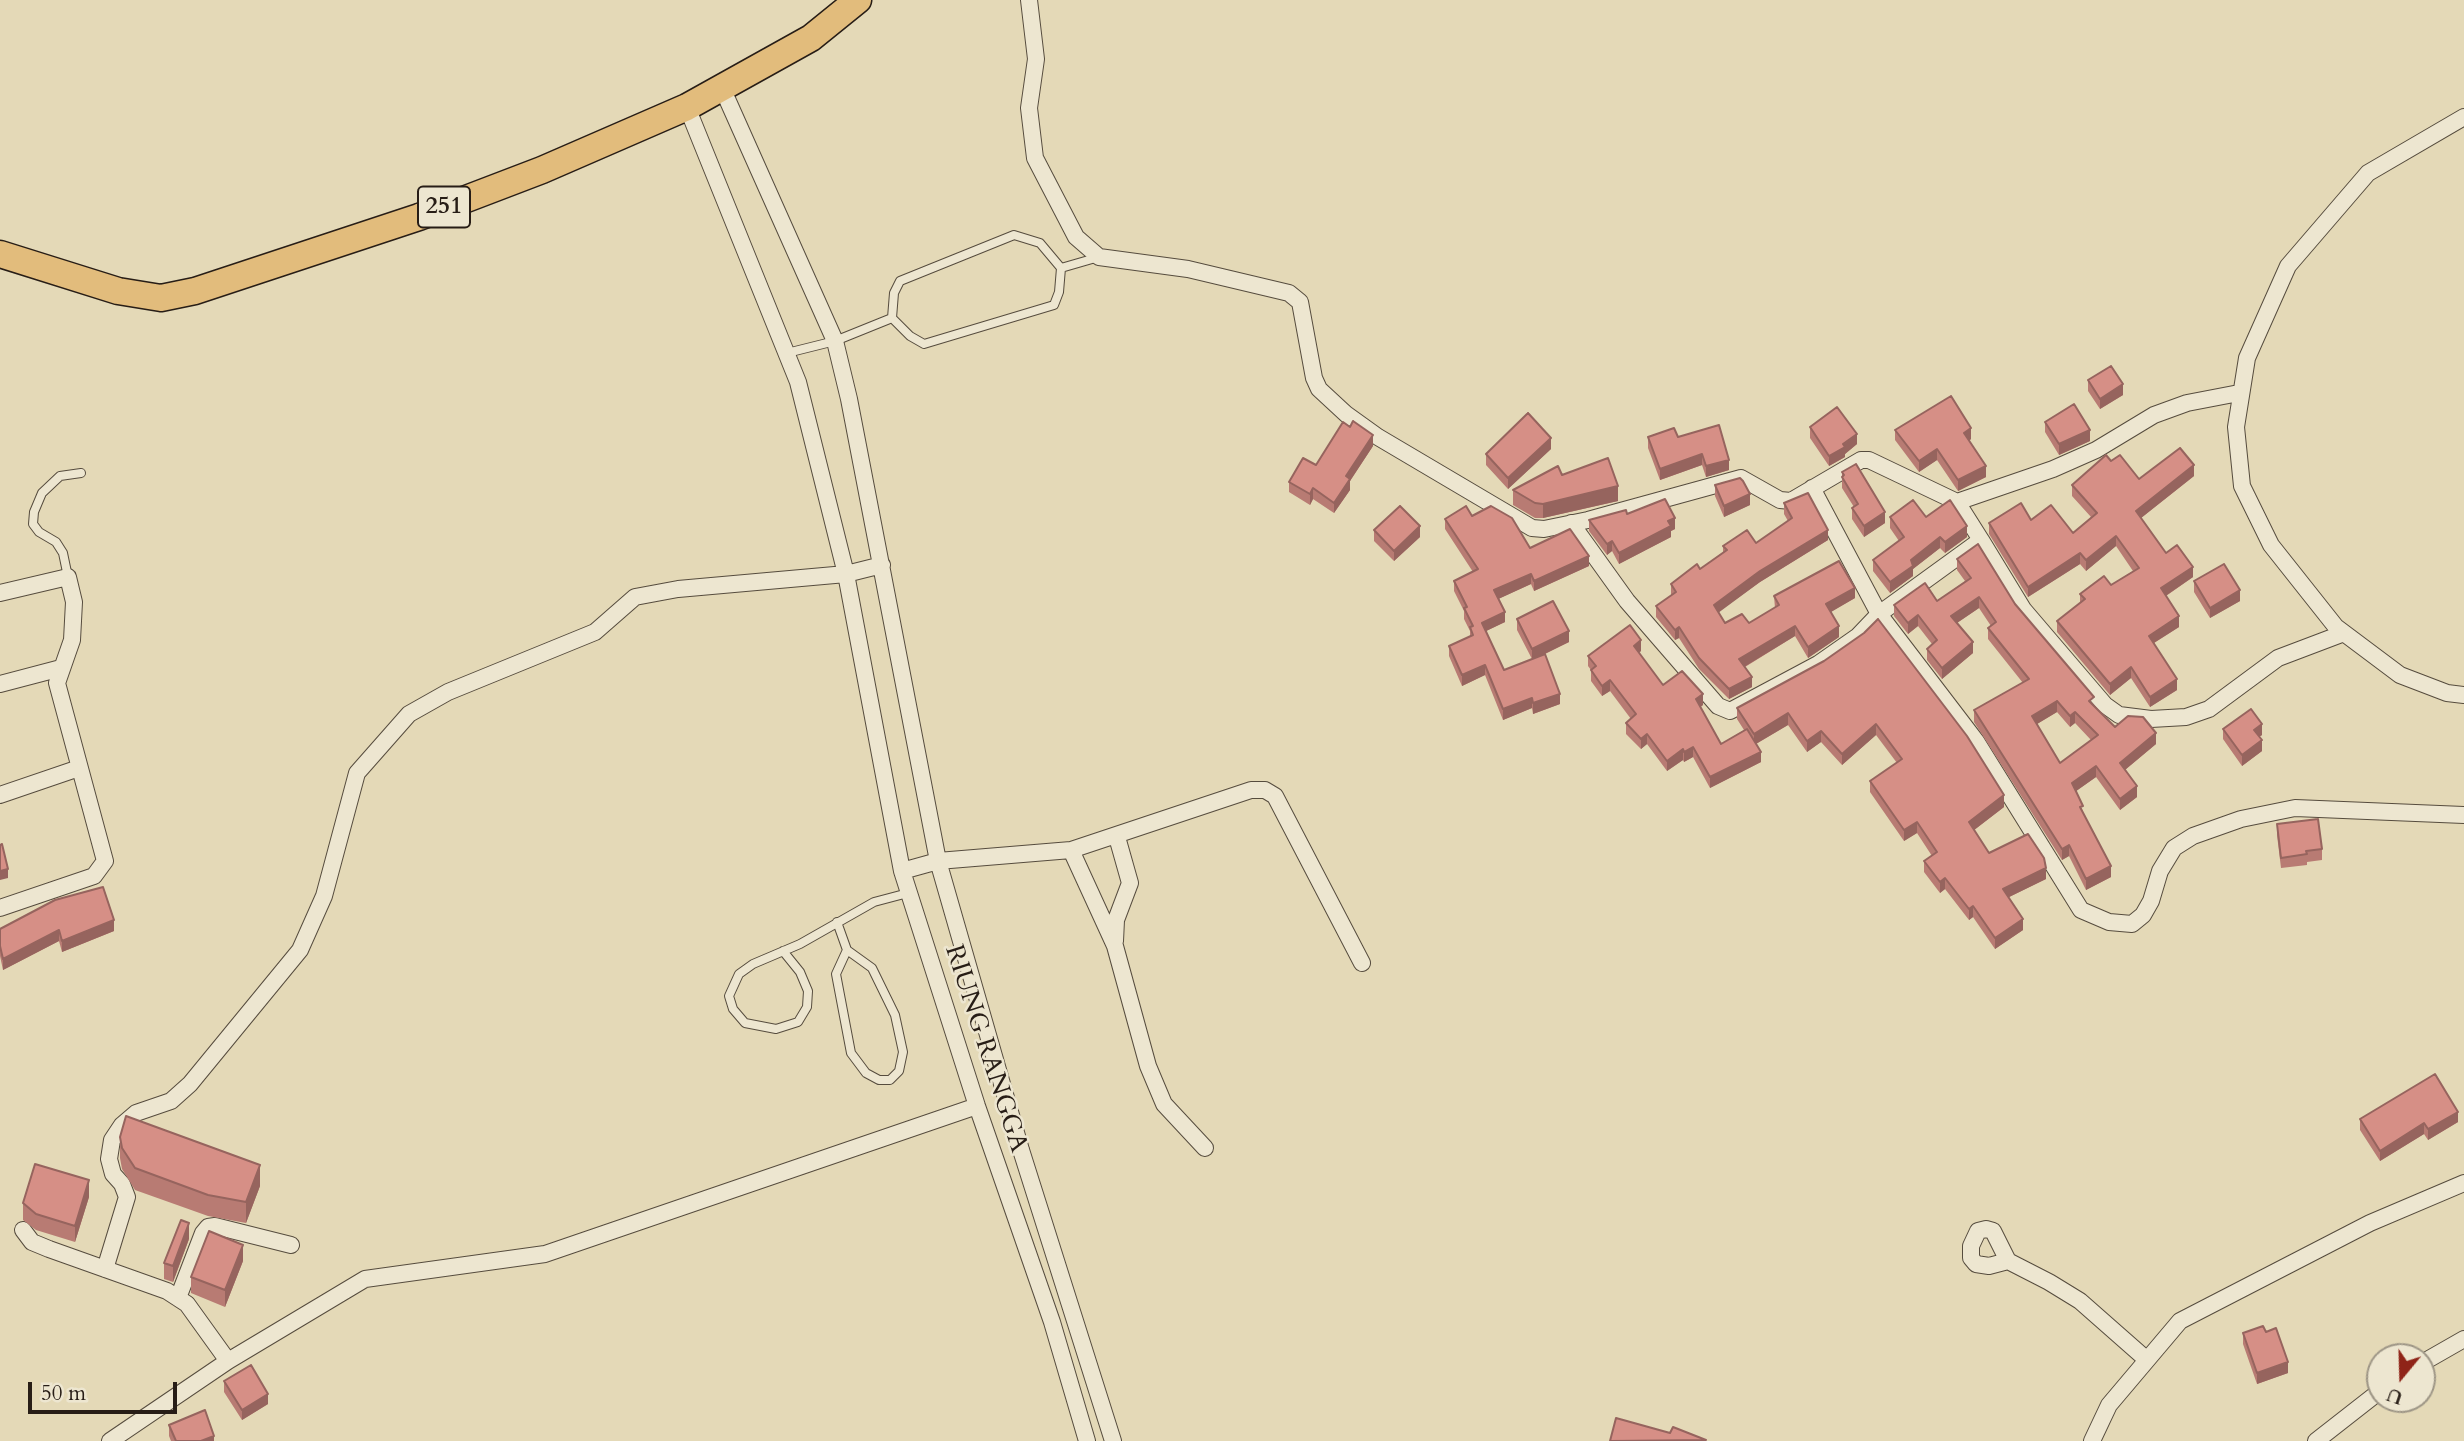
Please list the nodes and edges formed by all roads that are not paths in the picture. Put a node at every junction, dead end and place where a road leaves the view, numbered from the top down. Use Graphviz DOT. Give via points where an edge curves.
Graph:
graph roads {
  1 [pos="858,0"];
  2 [pos="1028,0"];
  3 [pos="723,90"];
  4 [pos="688,107"];
  5 [pos="2464,117"];
  6 [pos="0,254"];
  7 [pos="1099,257"];
  8 [pos="1061,268"];
  9 [pos="892,318"];
  10 [pos="835,341"];
  11 [pos="787,354"];
  12 [pos="2239,393"];
  13 [pos="81,473"];
  14 [pos="1812,488"];
  15 [pos="1958,502"];
  16 [pos="1571,523"];
  17 [pos="1981,540"];
  18 [pos="882,565"];
  19 [pos="846,574"];
  20 [pos="68,577"];
  21 [pos="0,593"];
  22 [pos="1879,614"];
  23 [pos="2344,633"];
  24 [pos="61,668"];
  25 [pos="0,684"];
  26 [pos="2464,695"];
  27 [pos="79,768"];
  28 [pos="0,795"];
  29 [pos="2464,815"];
  30 [pos="1117,836"];
  31 [pos="1071,850"];
  32 [pos="938,861"];
  33 [pos="901,871"];
  34 [pos="908,893"];
  35 [pos="0,908"];
  36 [pos="837,922"];
  37 [pos="1115,946"];
  38 [pos="847,950"];
  39 [pos="783,951"];
  40 [pos="1362,963"];
  41 [pos="977,1106"];
  42 [pos="1205,1148"];
  43 [pos="2464,1183"];
  44 [pos="23,1230"];
  45 [pos="290,1245"];
  46 [pos="2008,1261"];
  47 [pos="105,1269"];
  48 [pos="178,1298"];
  49 [pos="2464,1339"];
  50 [pos="2436,1355"];
  51 [pos="2147,1360"];
  52 [pos="228,1362"];
  53 [pos="2366,1402"];
  54 [pos="110,1441"];
  55 [pos="1087,1441"];
  56 [pos="1113,1441"];
  57 [pos="2092,1441"];
  58 [pos="2316,1441"];
  1 -- 3 [label="main road, 251" via="811,38"];
  2 -- 7 [label="street" via="1036,59 1030,108 1035,158 1076,237"];
  3 -- 4 [label="main road, 251"];
  3 -- 10 [label="street"];
  4 -- 6 [label="main road, 251" via="419,217 195,291 161,298 118,291"];
  4 -- 11 [label="street, RIUNG RANGGA"];
  5 -- 12 [label="street" via="2368,173 2288,266 2247,358"];
  7 -- 8 [label="lane"];
  7 -- 16 [label="street" via="1188,269 1289,293 1300,302 1314,379 1346,414 1532,528"];
  8 -- 9 [label="lane" via="1054,304 924,344"];
  8 -- 9 [label="lane" via="1040,243 1014,235 900,281"];
  9 -- 10 [label="lane"];
  10 -- 11 [label="lane"];
  10 -- 18 [label="street"];
  11 -- 19 [label="street, RIUNG RANGGA"];
  12 -- 15 [label="street" via="2187,402 2154,415 2096,450"];
  12 -- 23 [label="street" via="2236,427 2242,486 2272,545"];
  13 -- 20 [label="lane" via="60,476 42,493 34,512 33,524 63,553"];
  14 -- 15 [label="street" via="1852,463 1869,460"];
  14 -- 16 [label="street" via="1786,502 1741,478"];
  14 -- 22 [label="street"];
  15 -- 17 [label="street"];
  16 -- 22 [label="street" via="1627,601 1724,711 1735,710 1818,664 1858,636"];
  17 -- 22 [label="street"];
  17 -- 23 [label="street" via="2023,609 2105,705 2119,715 2186,717 2209,709 2278,658"];
  18 -- 19 [label="street"];
  18 -- 32 [label="street"];
  19 -- 33 [label="street, RIUNG RANGGA"];
  19 -- 47 [label="street" via="635,597 595,632 448,692 409,714 357,773 324,896 300,950 190,1084 171,1101 136,1113 112,1140 109,1159 127,1197"];
  20 -- 21 [label="street"];
  20 -- 24 [label="street" via="74,602 72,640"];
  22 -- 29 [label="street" via="1976,741 2072,898 2094,917 2132,924 2151,901 2160,871 2174,848 2241,819 2294,808"];
  23 -- 26 [label="street" via="2400,675"];
  24 -- 25 [label="street"];
  24 -- 27 [label="street" via="57,683"];
  27 -- 28 [label="street"];
  27 -- 35 [label="street" via="102,843 105,861 101,869 94,876"];
  30 -- 31 [label="street"];
  30 -- 37 [label="street" via="1130,883 1116,919"];
  30 -- 40 [label="street" via="1251,790 1265,790 1275,796"];
  31 -- 32 [label="street"];
  31 -- 37 [label="street"];
  32 -- 33 [label="street"];
  32 -- 56 [label="street" via="1021,1150"];
  33 -- 34 [label="street, RIUNG RANGGA"];
  34 -- 36 [label="lane" via="874,902"];
  34 -- 41 [label="street, RIUNG RANGGA"];
  36 -- 38 [label="lane"];
  36 -- 39 [label="lane"];
  37 -- 42 [label="street" via="1148,1066 1164,1104"];
  38 -- 38 [label="lane" via="872,968 895,1015 903,1052 899,1071 890,1080 866,1073 851,1053 836,974"];
  39 -- 39 [label="lane" via="753,964 734,983 729,996 745,1023 776,1029 798,1022 807,1007 808,991 800,972"];
  41 -- 52 [label="street" via="545,1254 365,1279"];
  41 -- 55 [label="street, RIUNG RANGGA" via="1052,1322"];
  43 -- 51 [label="street" via="2370,1223 2180,1321"];
  44 -- 47 [label="street" via="32,1242 48,1250"];
  45 -- 48 [label="street" via="208,1227"];
  46 -- 51 [label="street" via="2080,1301"];
  47 -- 48 [label="street"];
  48 -- 52 [label="street"];
  49 -- 50 [label="street"];
  51 -- 57 [label="street" via="2109,1405"];
  52 -- 54 [label="street"];
  53 -- 58 [label="street"];
}
